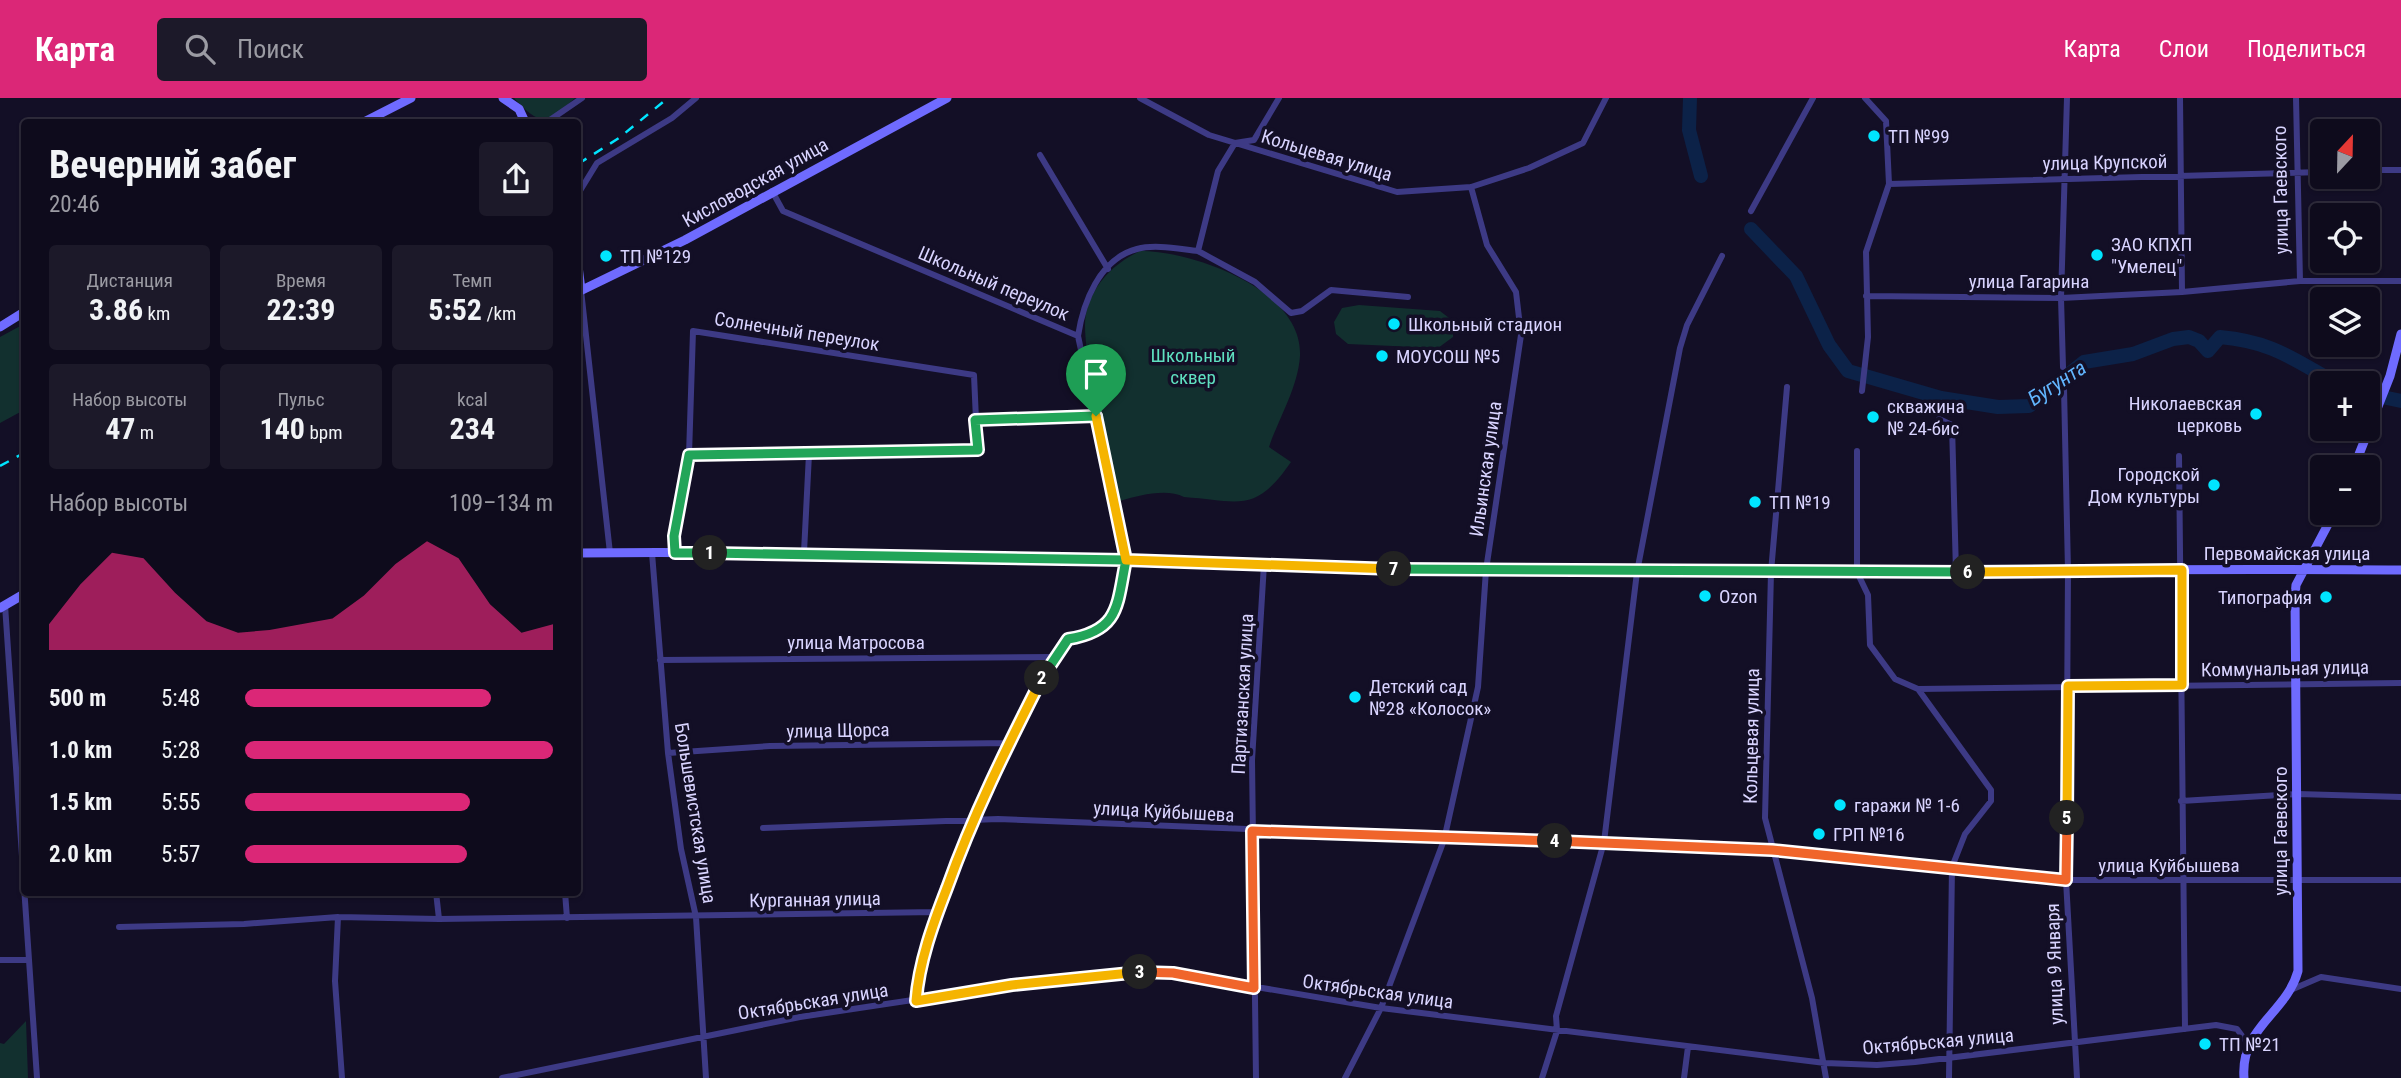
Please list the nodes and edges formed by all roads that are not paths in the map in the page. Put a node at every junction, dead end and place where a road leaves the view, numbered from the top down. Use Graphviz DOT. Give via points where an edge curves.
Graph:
graph roads {
  1 [pos="503,98"];
  2 [pos="582,98"];
  3 [pos="696,98"];
  4 [pos="947,98"];
  5 [pos="1140,98"];
  6 [pos="1279,98"];
  7 [pos="1606,98"];
  8 [pos="1812,98"];
  9 [pos="1865,98"];
  10 [pos="2067,98"];
  11 [pos="2180,98"];
  12 [pos="2296,98"];
  13 [pos="408,99"];
  14 [pos="370,119"];
  15 [pos="524,119"];
  16 [pos="552,119"];
  17 [pos="1235,143"];
  18 [pos="1040,155"];
  19 [pos="2380,170"];
  20 [pos="2401,170"];
  21 [pos="2297,172"];
  22 [pos="2310,172"];
  23 [pos="2181,176"];
  24 [pos="2066,179"];
  25 [pos="1889,184"];
  26 [pos="1471,187"];
  27 [pos="581,189"];
  28 [pos="772,191"];
  29 [pos="1751,211"];
  30 [pos="1198,251"];
  31 [pos="1722,256"];
  32 [pos="1108,269"];
  33 [pos="2300,281"];
  34 [pos="2401,281"];
  35 [pos="581,290"];
  36 [pos="2182,292"];
  37 [pos="1866,296"];
  38 [pos="1408,297"];
  39 [pos="2061,298"];
  40 [pos="581,308"];
  41 [pos="21,314"];
  42 [pos="0,326"];
  43 [pos="2401,334"];
  44 [pos="1078,336"];
  45 [pos="2063,367"];
  46 [pos="1787,387"];
  47 [pos="2064,387"];
  48 [pos="1862,391"];
  49 [pos="1096,416"];
  50 [pos="1939,419"];
  51 [pos="975,420"];
  52 [pos="1857,451"];
  53 [pos="809,454"];
  54 [pos="689,455"];
  55 [pos="2359,455"];
  56 [pos="2179,456"];
  57 [pos="2328,525"];
  58 [pos="804,552"];
  59 [pos="581,553"];
  60 [pos="610,553"];
  61 [pos="652,553"];
  62 [pos="675,553"];
  63 [pos="1126,560"];
  64 [pos="1264,564"];
  65 [pos="2304,569"];
  66 [pos="1486,570"];
  67 [pos="2182,570"];
  68 [pos="2401,570"];
  69 [pos="2068,571"];
  70 [pos="1637,572"];
  71 [pos="1771,572"];
  72 [pos="1857,572"];
  73 [pos="1956,572"];
  74 [pos="21,596"];
  75 [pos="3,606"];
  76 [pos="1054,657"];
  77 [pos="660,660"];
  78 [pos="2401,683"];
  79 [pos="2296,684"];
  80 [pos="2182,685"];
  81 [pos="2068,686"];
  82 [pos="1918,689"];
  83 [pos="1009,743"];
  84 [pos="668,752"];
  85 [pos="2298,794"];
  86 [pos="2401,797"];
  87 [pos="2181,801"];
  88 [pos="21,811"];
  89 [pos="971,822"];
  90 [pos="763,828"];
  91 [pos="1252,831"];
  92 [pos="1444,840"];
  93 [pos="1604,842"];
  94 [pos="1772,850"];
  95 [pos="1952,867"];
  96 [pos="2066,880"];
  97 [pos="2401,880"];
  98 [pos="2182,881"];
  99 [pos="2297,881"];
  100 [pos="26,896"];
  101 [pos="436,896"];
  102 [pos="565,896"];
  103 [pos="937,912"];
  104 [pos="338,916"];
  105 [pos="696,917"];
  106 [pos="567,918"];
  107 [pos="439,919"];
  108 [pos="119,927"];
  109 [pos="0,960"];
  110 [pos="29,960"];
  111 [pos="1254,988"];
  112 [pos="2293,989"];
  113 [pos="2401,989"];
  114 [pos="916,1001"];
  115 [pos="1381,1008"];
  116 [pos="2185,1029"];
  117 [pos="1558,1031"];
  118 [pos="705,1036"];
  119 [pos="2073,1044"];
  120 [pos="2248,1044"];
  121 [pos="1688,1048"];
  122 [pos="1950,1058"];
  123 [pos="1825,1063"];
  124 [pos="37,1078"];
  125 [pos="342,1078"];
  126 [pos="502,1078"];
  127 [pos="706,1078"];
  128 [pos="1256,1078"];
  129 [pos="1345,1078"];
  130 [pos="1542,1078"];
  131 [pos="1684,1078"];
  132 [pos="1826,1078"];
  133 [pos="1949,1078"];
  134 [pos="2077,1078"];
  135 [pos="2244,1078"];
  1 -- 15 [label="main road"];
  2 -- 16 [label="street"];
  3 -- 27 [label="street" via="672,118 597,163"];
  4 -- 28 [label="main road, Кисловодская улица"];
  5 -- 17 [label="street, Кольцевая улица" via="1209,135"];
  6 -- 17 [label="street" via="1254,140"];
  7 -- 26 [label="street, Кольцевая улица" via="1583,143 1529,168"];
  8 -- 29 [label="street"];
  9 -- 25 [label="street" via="1886,121"];
  10 -- 24 [label="street"];
  11 -- 23 [label="street"];
  12 -- 21 [label="street, улица Гаевского"];
  13 -- 14 [label="main road"];
  17 -- 26 [label="street, Кольцевая улица" via="1397,192"];
  17 -- 30 [label="street" via="1219,171"];
  18 -- 32 [label="street"];
  19 -- 20 [label="street"];
  21 -- 22 [label="street, улица Крупской"];
  21 -- 23 [label="street, улица Крупской"];
  21 -- 33 [label="street, улица Гаевского"];
  23 -- 24 [label="street, улица Крупской"];
  23 -- 36 [label="street"];
  24 -- 25 [label="street, улица Крупской"];
  24 -- 39 [label="street"];
  25 -- 37 [label="street" via="1866,251"];
  26 -- 66 [label="street, Ильинская улица" via="1487,244 1516,292 1521,335"];
  28 -- 35 [label="main road, Кисловодская улица"];
  28 -- 44 [label="street, Школьный переулок" via="783,211"];
  30 -- 32 [label="street" via="1138,249"];
  30 -- 38 [label="street" via="1255,282 1292,313 1331,290"];
  31 -- 70 [label="street" via="1680,348"];
  32 -- 44 [label="street" via="1086,300"];
  33 -- 34 [label="street, улица Гагарина"];
  33 -- 36 [label="street, улица Гагарина"];
  36 -- 39 [label="street, улица Гагарина"];
  37 -- 39 [label="street, улица Гагарина"];
  37 -- 48 [label="street" via="1868,337"];
  39 -- 45 [label="street"];
  40 -- 60 [label="street"];
  41 -- 42 [label="main road"];
  43 -- 55 [label="main road"];
  44 -- 49 [label="street, Школьный переулок"];
  46 -- 71 [label="street, Кольцевая улица"];
  47 -- 69 [label="street, улица 9 Января"];
  49 -- 51 [label="street"];
  49 -- 63 [label="street, Школьный переулок"];
  50 -- 73 [label="street" via="1952,425"];
  51 -- 53 [label="street, Солнечный переулок" via="978,450"];
  51 -- 54 [label="street, Солнечный переулок" via="974,375 693,331"];
  52 -- 72 [label="street"];
  53 -- 54 [label="street, Солнечный переулок"];
  53 -- 58 [label="street"];
  54 -- 62 [label="street, Солнечный переулок"];
  56 -- 67 [label="street"];
  57 -- 65 [label="main road, улица Гаевского"];
  58 -- 62 [label="main road, Первомайская улица"];
  58 -- 63 [label="main road, Первомайская улица"];
  59 -- 60 [label="main road, Первомайская улица"];
  60 -- 61 [label="main road, Первомайская улица"];
  61 -- 62 [label="main road, Первомайская улица"];
  61 -- 77 [label="street, Большевистская улица"];
  63 -- 64 [label="main road, Первомайская улица"];
  63 -- 76 [label="street, Школьный переулок" via="1115,613 1106,626 1091,636 1068,639"];
  64 -- 66 [label="main road, Первомайская улица"];
  64 -- 91 [label="street, Партизанская улица"];
  65 -- 67 [label="main road, Первомайская улица"];
  65 -- 68 [label="main road, Первомайская улица"];
  65 -- 79 [label="main road, улица Гаевского" via="2295,596"];
  66 -- 70 [label="main road, Первомайская улица"];
  66 -- 92 [label="street, Ильинская улица" via="1478,687"];
  67 -- 69 [label="main road, Первомайская улица"];
  67 -- 80 [label="street"];
  69 -- 73 [label="main road, Первомайская улица"];
  69 -- 81 [label="street, улица 9 Января"];
  70 -- 71 [label="main road, Первомайская улица"];
  70 -- 93 [label="street"];
  71 -- 72 [label="main road, Первомайская улица"];
  71 -- 94 [label="street, Кольцевая улица" via="1765,818"];
  72 -- 73 [label="main road, Первомайская улица"];
  72 -- 82 [label="street" via="1868,595 1870,645 1895,679"];
  74 -- 75 [label="main road"];
  75 -- 88 [label="street"];
  76 -- 77 [label="street, улица Матросова"];
  76 -- 83 [label="street, Школьный переулок"];
  77 -- 84 [label="street, Большевистская улица"];
  78 -- 79 [label="street, Коммунальная улица"];
  79 -- 80 [label="street, Коммунальная улица"];
  79 -- 85 [label="main road, улица Гаевского"];
  80 -- 81 [label="street, Коммунальная улица"];
  80 -- 87 [label="street"];
  81 -- 82 [label="street, Коммунальная улица"];
  81 -- 96 [label="street, улица 9 Января"];
  82 -- 95 [label="street" via="1991,790 1991,801 1965,834"];
  83 -- 84 [label="street, улица Щорса"];
  83 -- 89 [label="street, Школьный переулок"];
  84 -- 105 [label="street, Большевистская улица"];
  85 -- 86 [label="street"];
  85 -- 87 [label="street"];
  85 -- 99 [label="main road, улица Гаевского"];
  87 -- 98 [label="street"];
  89 -- 90 [label="street, улица Куйбышева"];
  89 -- 91 [label="street, улица Куйбышева"];
  89 -- 103 [label="street, Школьный переулок"];
  91 -- 92 [label="street, улица Куйбышева"];
  91 -- 111 [label="street, Партизанская улица"];
  92 -- 93 [label="street, улица Куйбышева"];
  92 -- 115 [label="street, Ильинская улица"];
  93 -- 94 [label="street, улица Куйбышева"];
  93 -- 117 [label="street" via="1559,1006"];
  94 -- 95 [label="street, улица Куйбышева"];
  94 -- 123 [label="street, Кольцевая улица" via="1801,950"];
  95 -- 96 [label="street, улица Куйбышева"];
  95 -- 122 [label="street"];
  96 -- 98 [label="street, улица Куйбышева"];
  96 -- 119 [label="street, улица 9 Января"];
  97 -- 99 [label="street, улица Куйбышева"];
  98 -- 99 [label="street, улица Куйбышева"];
  98 -- 116 [label="street"];
  99 -- 112 [label="main road, улица Гаевского" via="2298,971"];
  100 -- 110 [label="street"];
  101 -- 107 [label="street"];
  102 -- 106 [label="street"];
  103 -- 105 [label="street, Курганная улица"];
  103 -- 114 [label="street, Школьный переулок" via="917,981"];
  104 -- 107 [label="street, Курганная улица"];
  104 -- 108 [label="street, Курганная улица"];
  104 -- 125 [label="street" via="335,981"];
  105 -- 106 [label="street, Курганная улица"];
  105 -- 118 [label="street, Большевистская улица"];
  106 -- 107 [label="street, Курганная улица"];
  109 -- 110 [label="street"];
  110 -- 124 [label="street"];
  111 -- 114 [label="street, Октябрьская улица" via="1173,973 1138,972"];
  111 -- 115 [label="street, Октябрьская улица"];
  111 -- 128 [label="street, Партизанская улица"];
  112 -- 113 [label="street" via="2321,977"];
  112 -- 120 [label="main road"];
  114 -- 118 [label="street, Октябрьская улица"];
  115 -- 117 [label="street, Октябрьская улица"];
  115 -- 129 [label="street, Ильинская улица"];
  116 -- 119 [label="street, Октябрьская улица"];
  116 -- 120 [label="street, Октябрьская улица" via="2216,1024 2237,1030"];
  117 -- 121 [label="street, Октябрьская улица"];
  117 -- 130 [label="street"];
  118 -- 126 [label="street, Октябрьская улица"];
  118 -- 127 [label="street, Большевистская улица"];
  119 -- 122 [label="street, Октябрьская улица"];
  119 -- 134 [label="street, улица 9 Января"];
  120 -- 135 [label="main road"];
  121 -- 123 [label="street, Октябрьская улица"];
  121 -- 131 [label="street"];
  122 -- 123 [label="street, Октябрьская улица" via="1877,1065"];
  122 -- 133 [label="street"];
  123 -- 132 [label="street, Кольцевая улица"];
}
